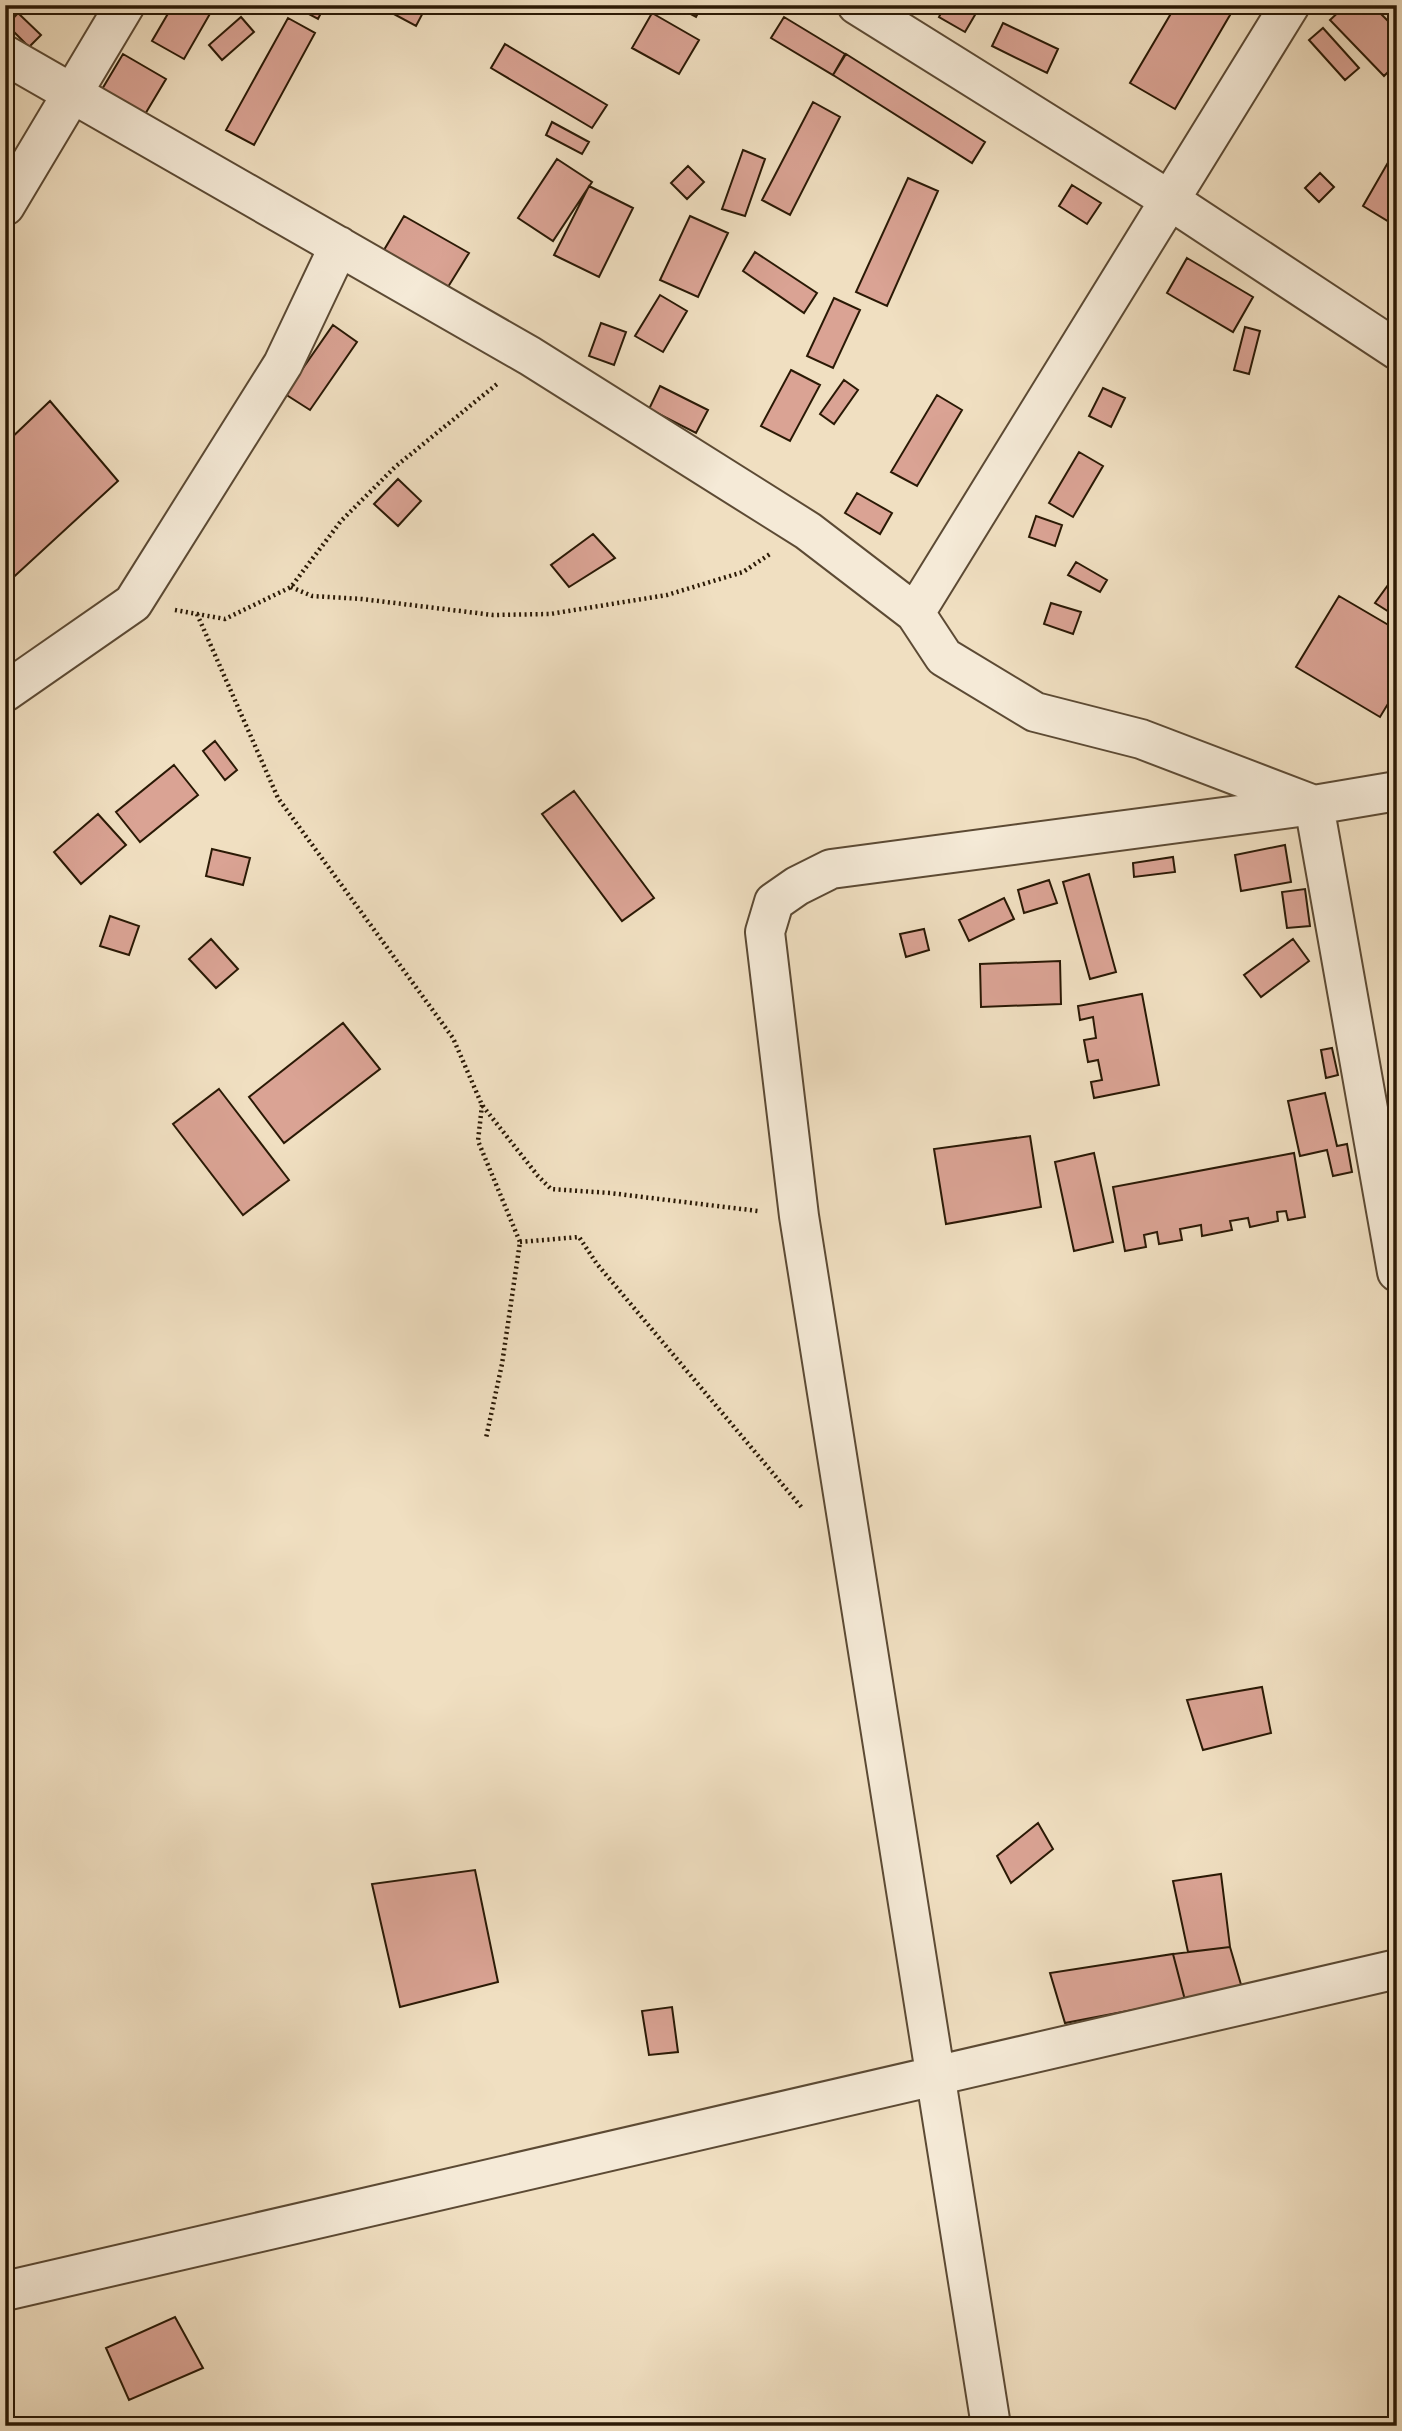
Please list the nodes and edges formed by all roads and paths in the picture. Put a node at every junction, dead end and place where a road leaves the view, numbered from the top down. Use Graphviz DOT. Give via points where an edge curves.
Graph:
graph roads {
  1 [pos="125,5"];
  2 [pos="857,5"];
  3 [pos="1290,5"];
  4 [pos="5,55"];
  5 [pos="72,93"];
  6 [pos="1171,201"];
  7 [pos="5,206"];
  8 [pos="339,247"];
  9 [pos="1397,350"];
  10 [pos="530,356"];
  11 [pos="808,531"];
  12 [pos="291,587"];
  13 [pos="133,603"];
  14 [pos="915,613"];
  15 [pos="197,614"];
  16 [pos="5,692"];
  17 [pos="1397,791"];
  18 [pos="1314,805"];
  19 [pos="482,1105"];
  20 [pos="799,1216"];
  21 [pos="520,1242"];
  22 [pos="1396,1260"];
  23 [pos="486,1438"];
  24 [pos="811,1519"];
  25 [pos="1397,1969"];
  26 [pos="936,2076"];
  27 [pos="5,2291"];
  28 [pos="991,2426"];
  1 -- 5 [label="street"];
  2 -- 6 [label="street"];
  3 -- 6 [label="street"];
  4 -- 5 [label="street"];
  5 -- 7 [label="street"];
  5 -- 8 [label="street"];
  6 -- 9 [label="street"];
  6 -- 14 [label="street"];
  8 -- 10 [label="street"];
  8 -- 13 [label="street" via="283,363"];
  10 -- 11 [label="street"];
  10 -- 12 [label="path" via="395,467 341,521"];
  11 -- 12 [label="path" via="743,572 667,595 550,614 493,615 312,596"];
  11 -- 14 [label="street"];
  12 -- 15 [label="path" via="225,619"];
  13 -- 15 [label="path"];
  13 -- 16 [label="street"];
  14 -- 18 [label="street" via="944,657 1035,712 1140,739"];
  15 -- 19 [label="path" via="278,798 453,1038"];
  17 -- 18 [label="street"];
  18 -- 20 [label="street" via="831,869 774,902 765,932"];
  18 -- 22 [label="street"];
  19 -- 20 [label="path" via="551,1189"];
  19 -- 21 [label="path" via="478,1140"];
  20 -- 26 [label="street"];
  21 -- 23 [label="path"];
  21 -- 24 [label="path" via="579,1237"];
  25 -- 26 [label="street"];
  26 -- 27 [label="street"];
  26 -- 28 [label="street"];
}
